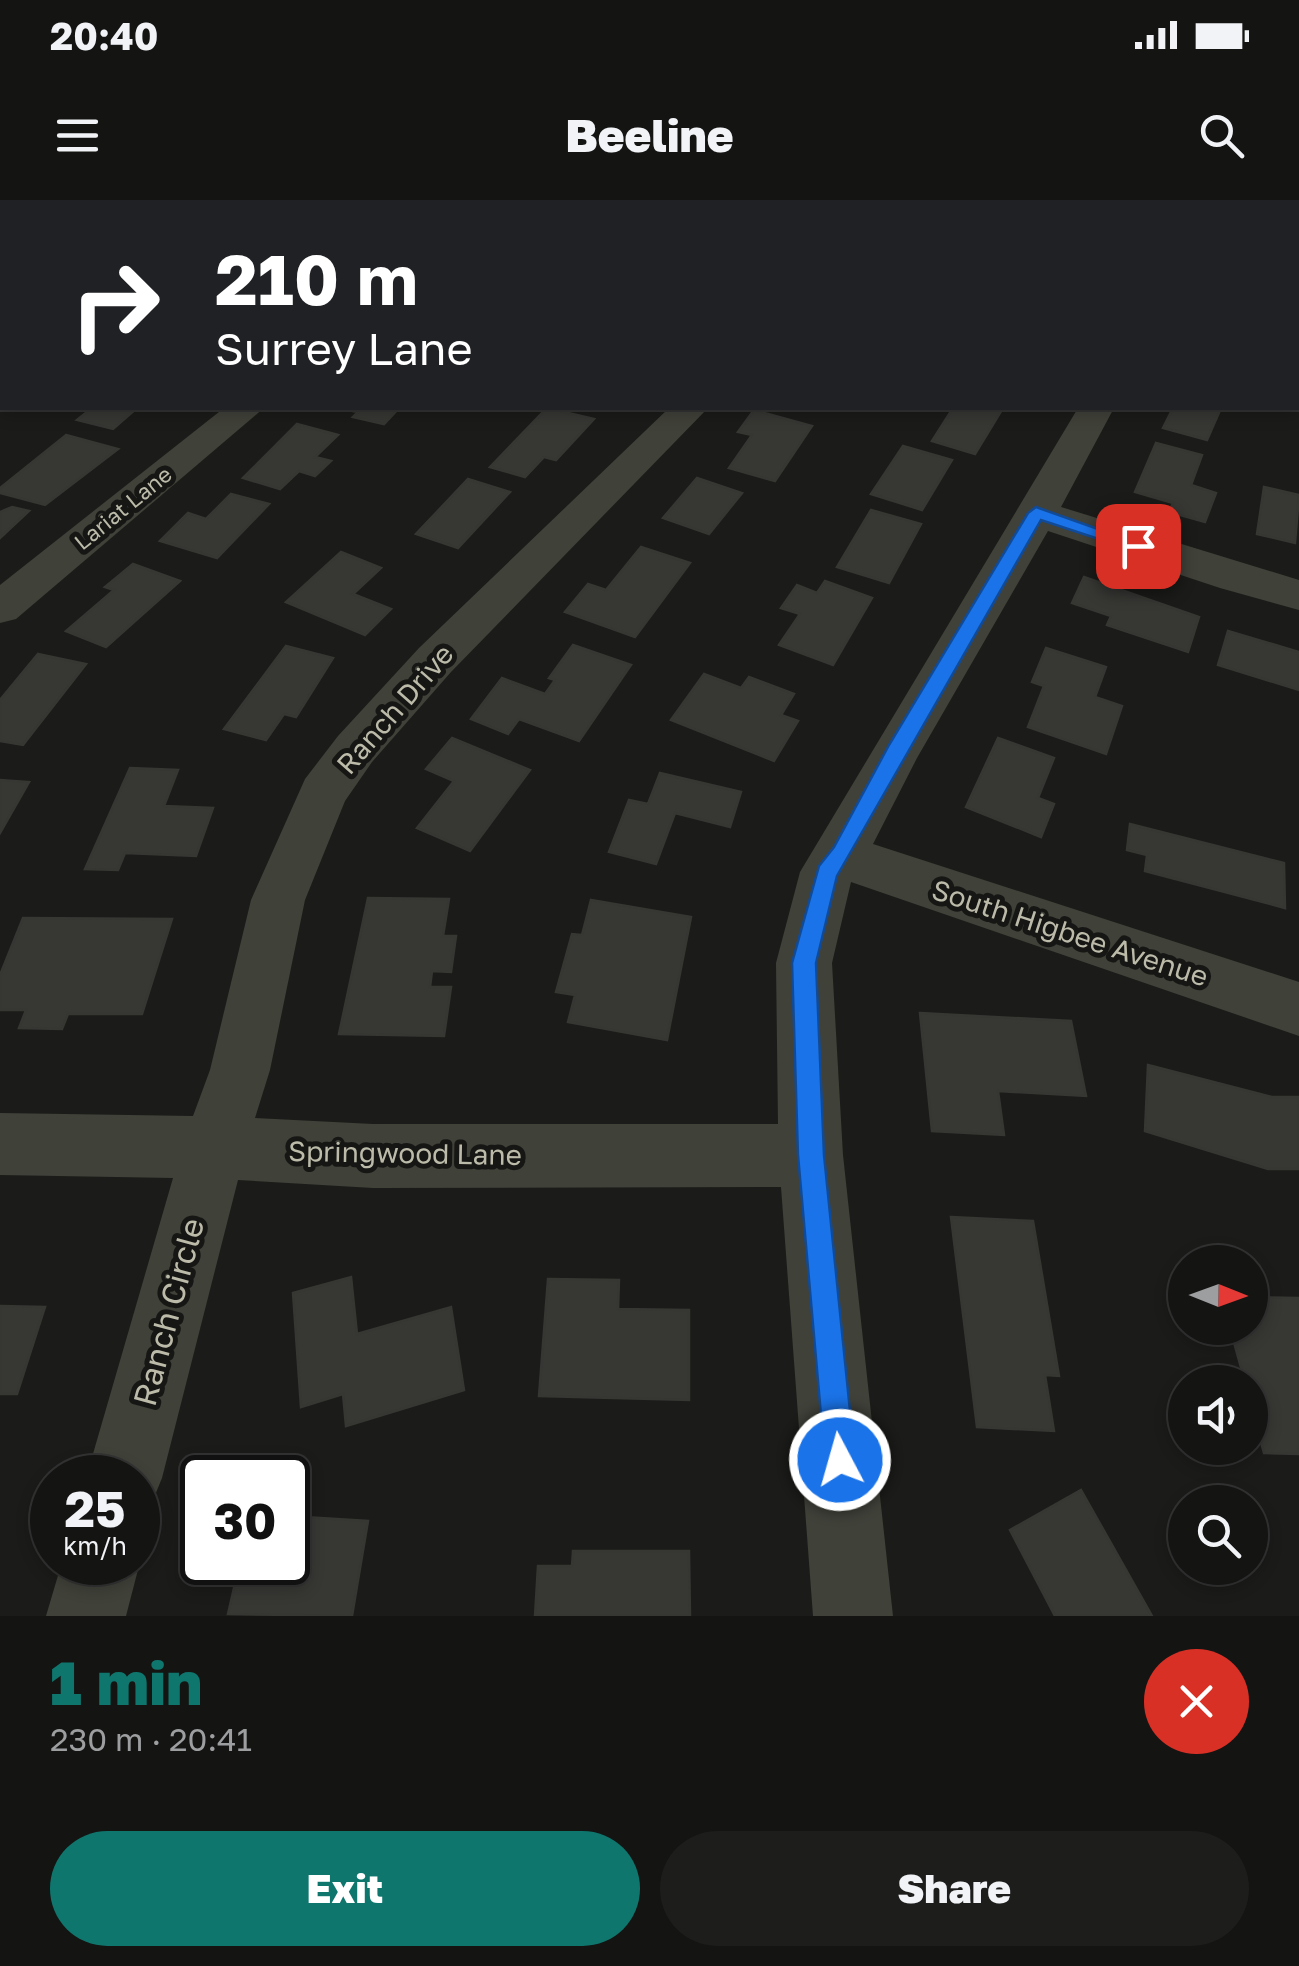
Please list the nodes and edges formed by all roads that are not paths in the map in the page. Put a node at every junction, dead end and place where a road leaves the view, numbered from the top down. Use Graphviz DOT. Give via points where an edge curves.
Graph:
graph roads {
  1 [pos="244,410"];
  2 [pos="688,410"];
  3 [pos="1095,410"];
  4 [pos="1036,513"];
  5 [pos="1299,594"];
  6 [pos="0,608"];
  7 [pos="842,853"];
  8 [pos="1299,1009"];
  9 [pos="0,1144"];
  10 [pos="214,1147"];
  11 [pos="811,1155"];
  12 [pos="130,1455"];
  13 [pos="95,1585"];
  14 [pos="86,1616"];
  15 [pos="852,1616"];
  1 -- 6 [label="street, Lariat Lane"];
  2 -- 10 [label="street, Ranch Drive" via="435,660 323,794 278,900 240,1070"];
  3 -- 4 [label="street"];
  4 -- 5 [label="street"];
  4 -- 7 [label="street"];
  7 -- 8 [label="street, South Higbee Avenue"];
  7 -- 11 [label="street" via="827,872 804,963"];
  9 -- 10 [label="street, Springwood Lane"];
  10 -- 11 [label="street, Springwood Lane" via="373,1156"];
  10 -- 12 [label="street, Ranch Circle"];
  11 -- 15 [label="street"];
  13 -- 14 [label="street"];
}
